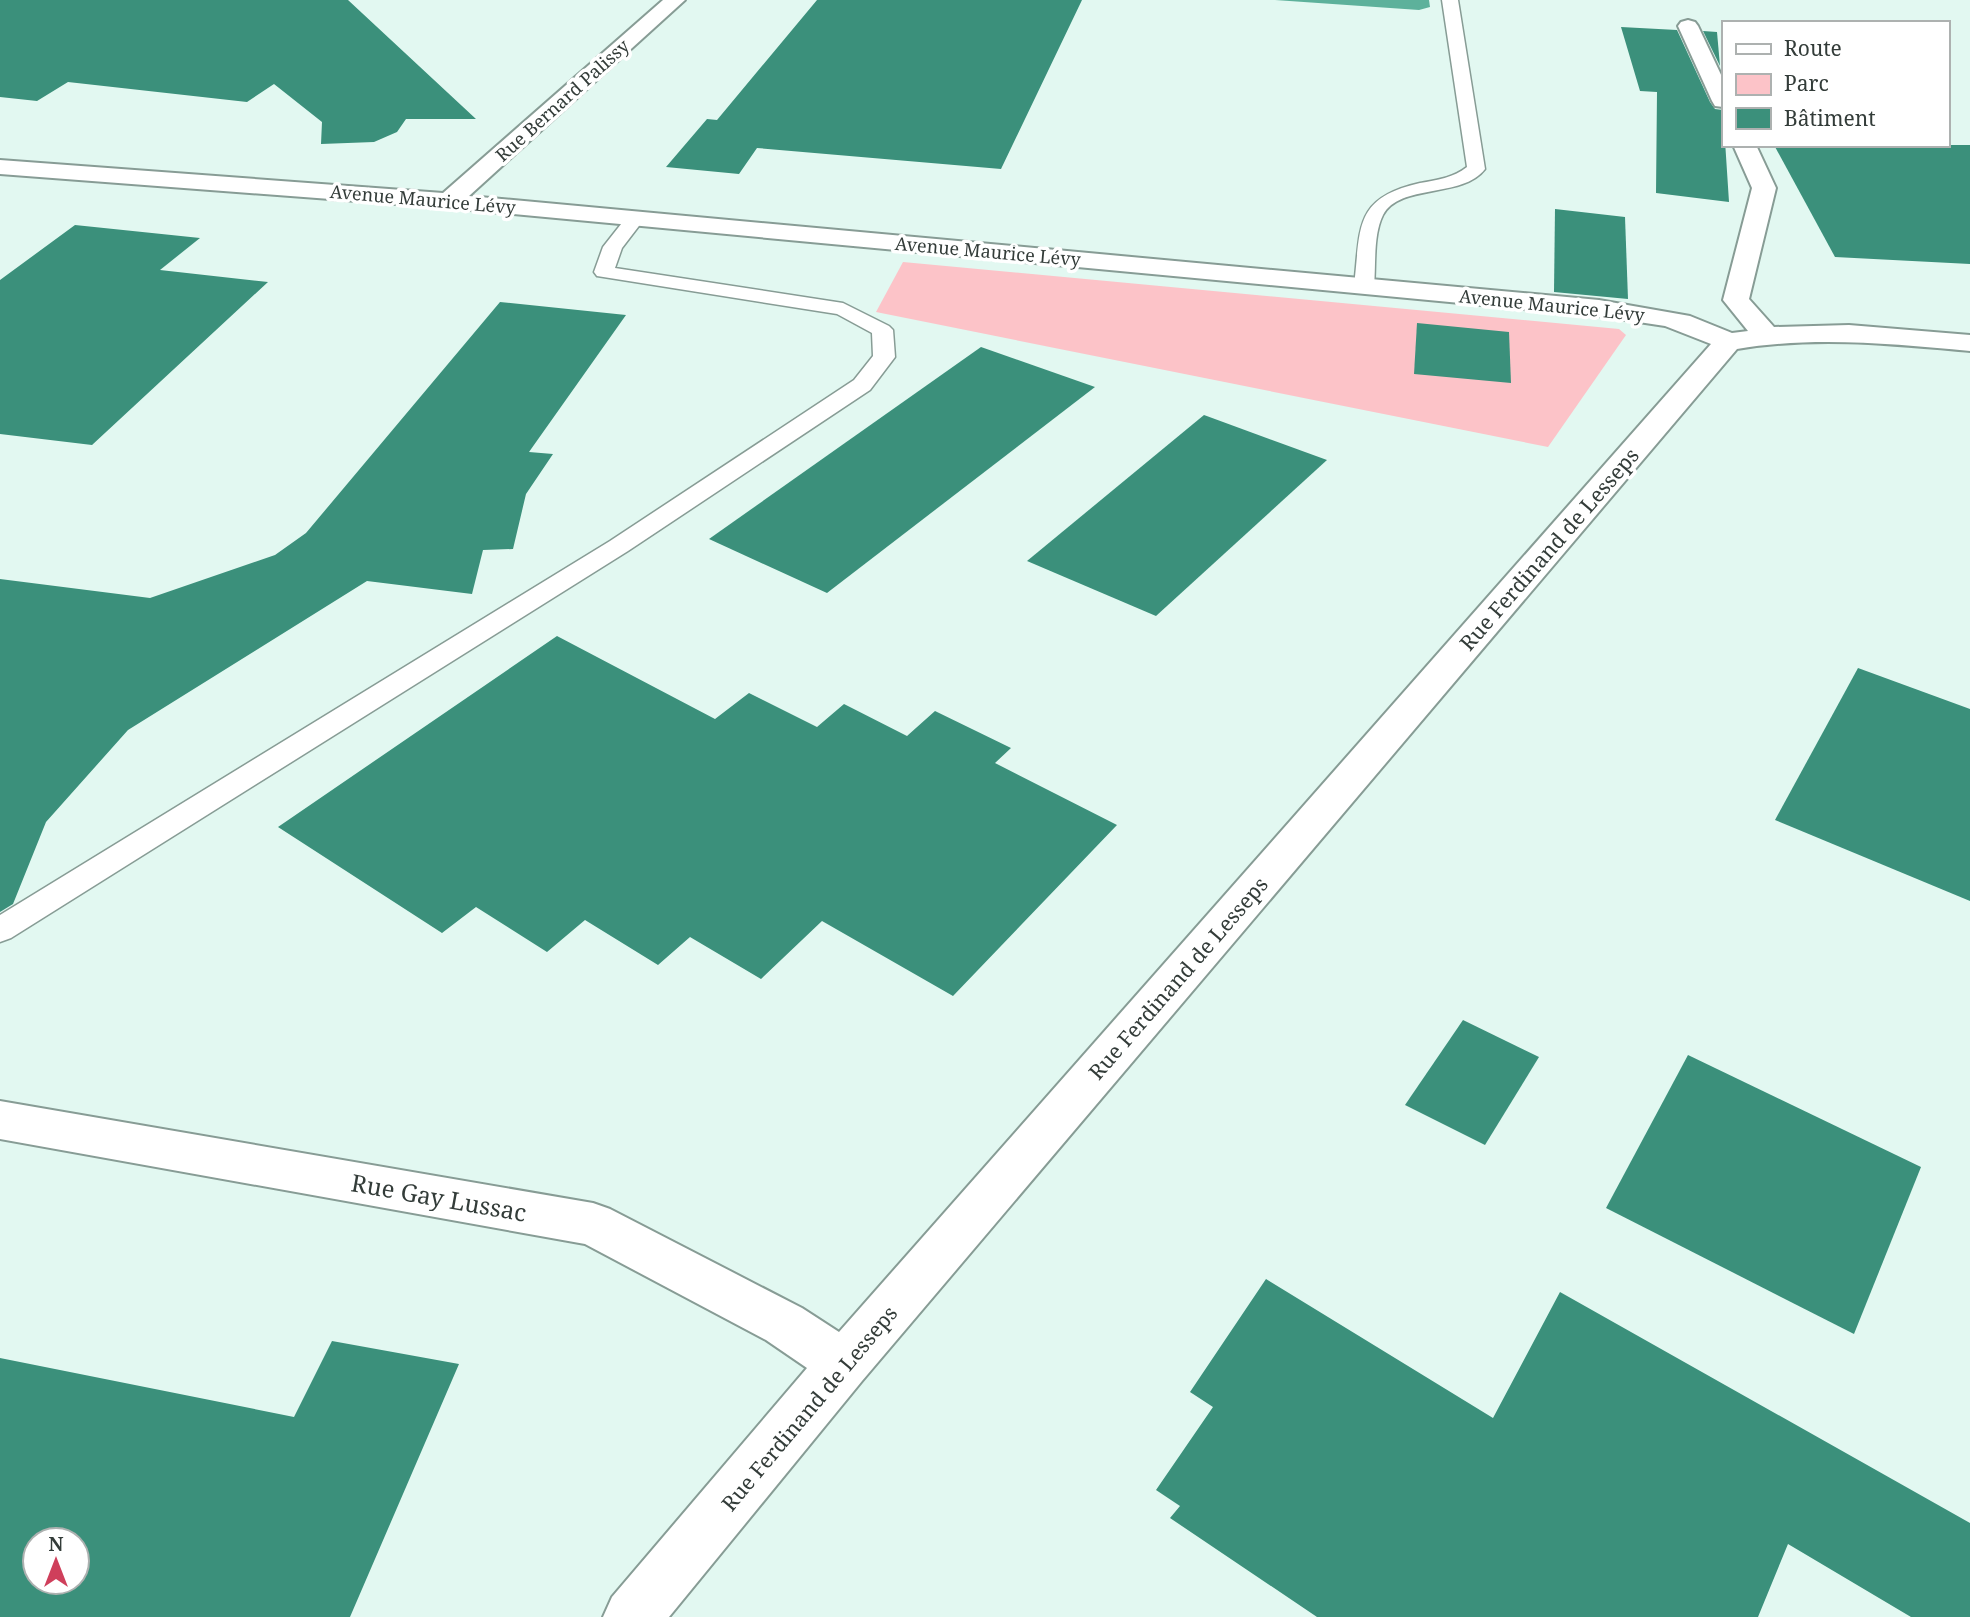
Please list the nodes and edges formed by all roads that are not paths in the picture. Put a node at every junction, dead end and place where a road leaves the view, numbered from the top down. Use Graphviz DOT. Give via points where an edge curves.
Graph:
graph roads {
  1 [pos="674,0"];
  2 [pos="1450,0"];
  3 [pos="1688,26"];
  4 [pos="1722,99"];
  5 [pos="1745,147"];
  6 [pos="0,167"];
  7 [pos="449,201"];
  8 [pos="636,218"];
  9 [pos="1364,286"];
  10 [pos="1746,338"];
  11 [pos="1970,343"];
  12 [pos="0,930"];
  13 [pos="0,1120"];
  14 [pos="844,1364"];
  15 [pos="632,1617"];
  1 -- 7 [label="street, Rue Bernard Palissy"];
  2 -- 9 [label="lane" via="1476,169 1468,177 1402,193 1384,204 1374,215"];
  3 -- 4 [label="street"];
  5 -- 10 [label="street" via="1764,188 1736,300"];
  6 -- 7 [label="street, Avenue Maurice Lévy"];
  7 -- 8 [label="street, Avenue Maurice Lévy"];
  8 -- 9 [label="street, Avenue Maurice Lévy"];
  8 -- 12 [label="lane" via="613,247 604,272 843,309 882,330 884,358 862,385 619,546"];
  9 -- 10 [label="street, Avenue Maurice Lévy" via="1599,308 1672,318"];
  10 -- 11 [label="street, Avenue Maurice Lévy" via="1852,332"];
  10 -- 14 [label="street, Rue Ferdinand de Lesseps"];
  13 -- 14 [label="street, Rue Gay Lussac" via="593,1224 784,1324"];
  14 -- 15 [label="street, Rue Ferdinand de Lesseps"];
}
